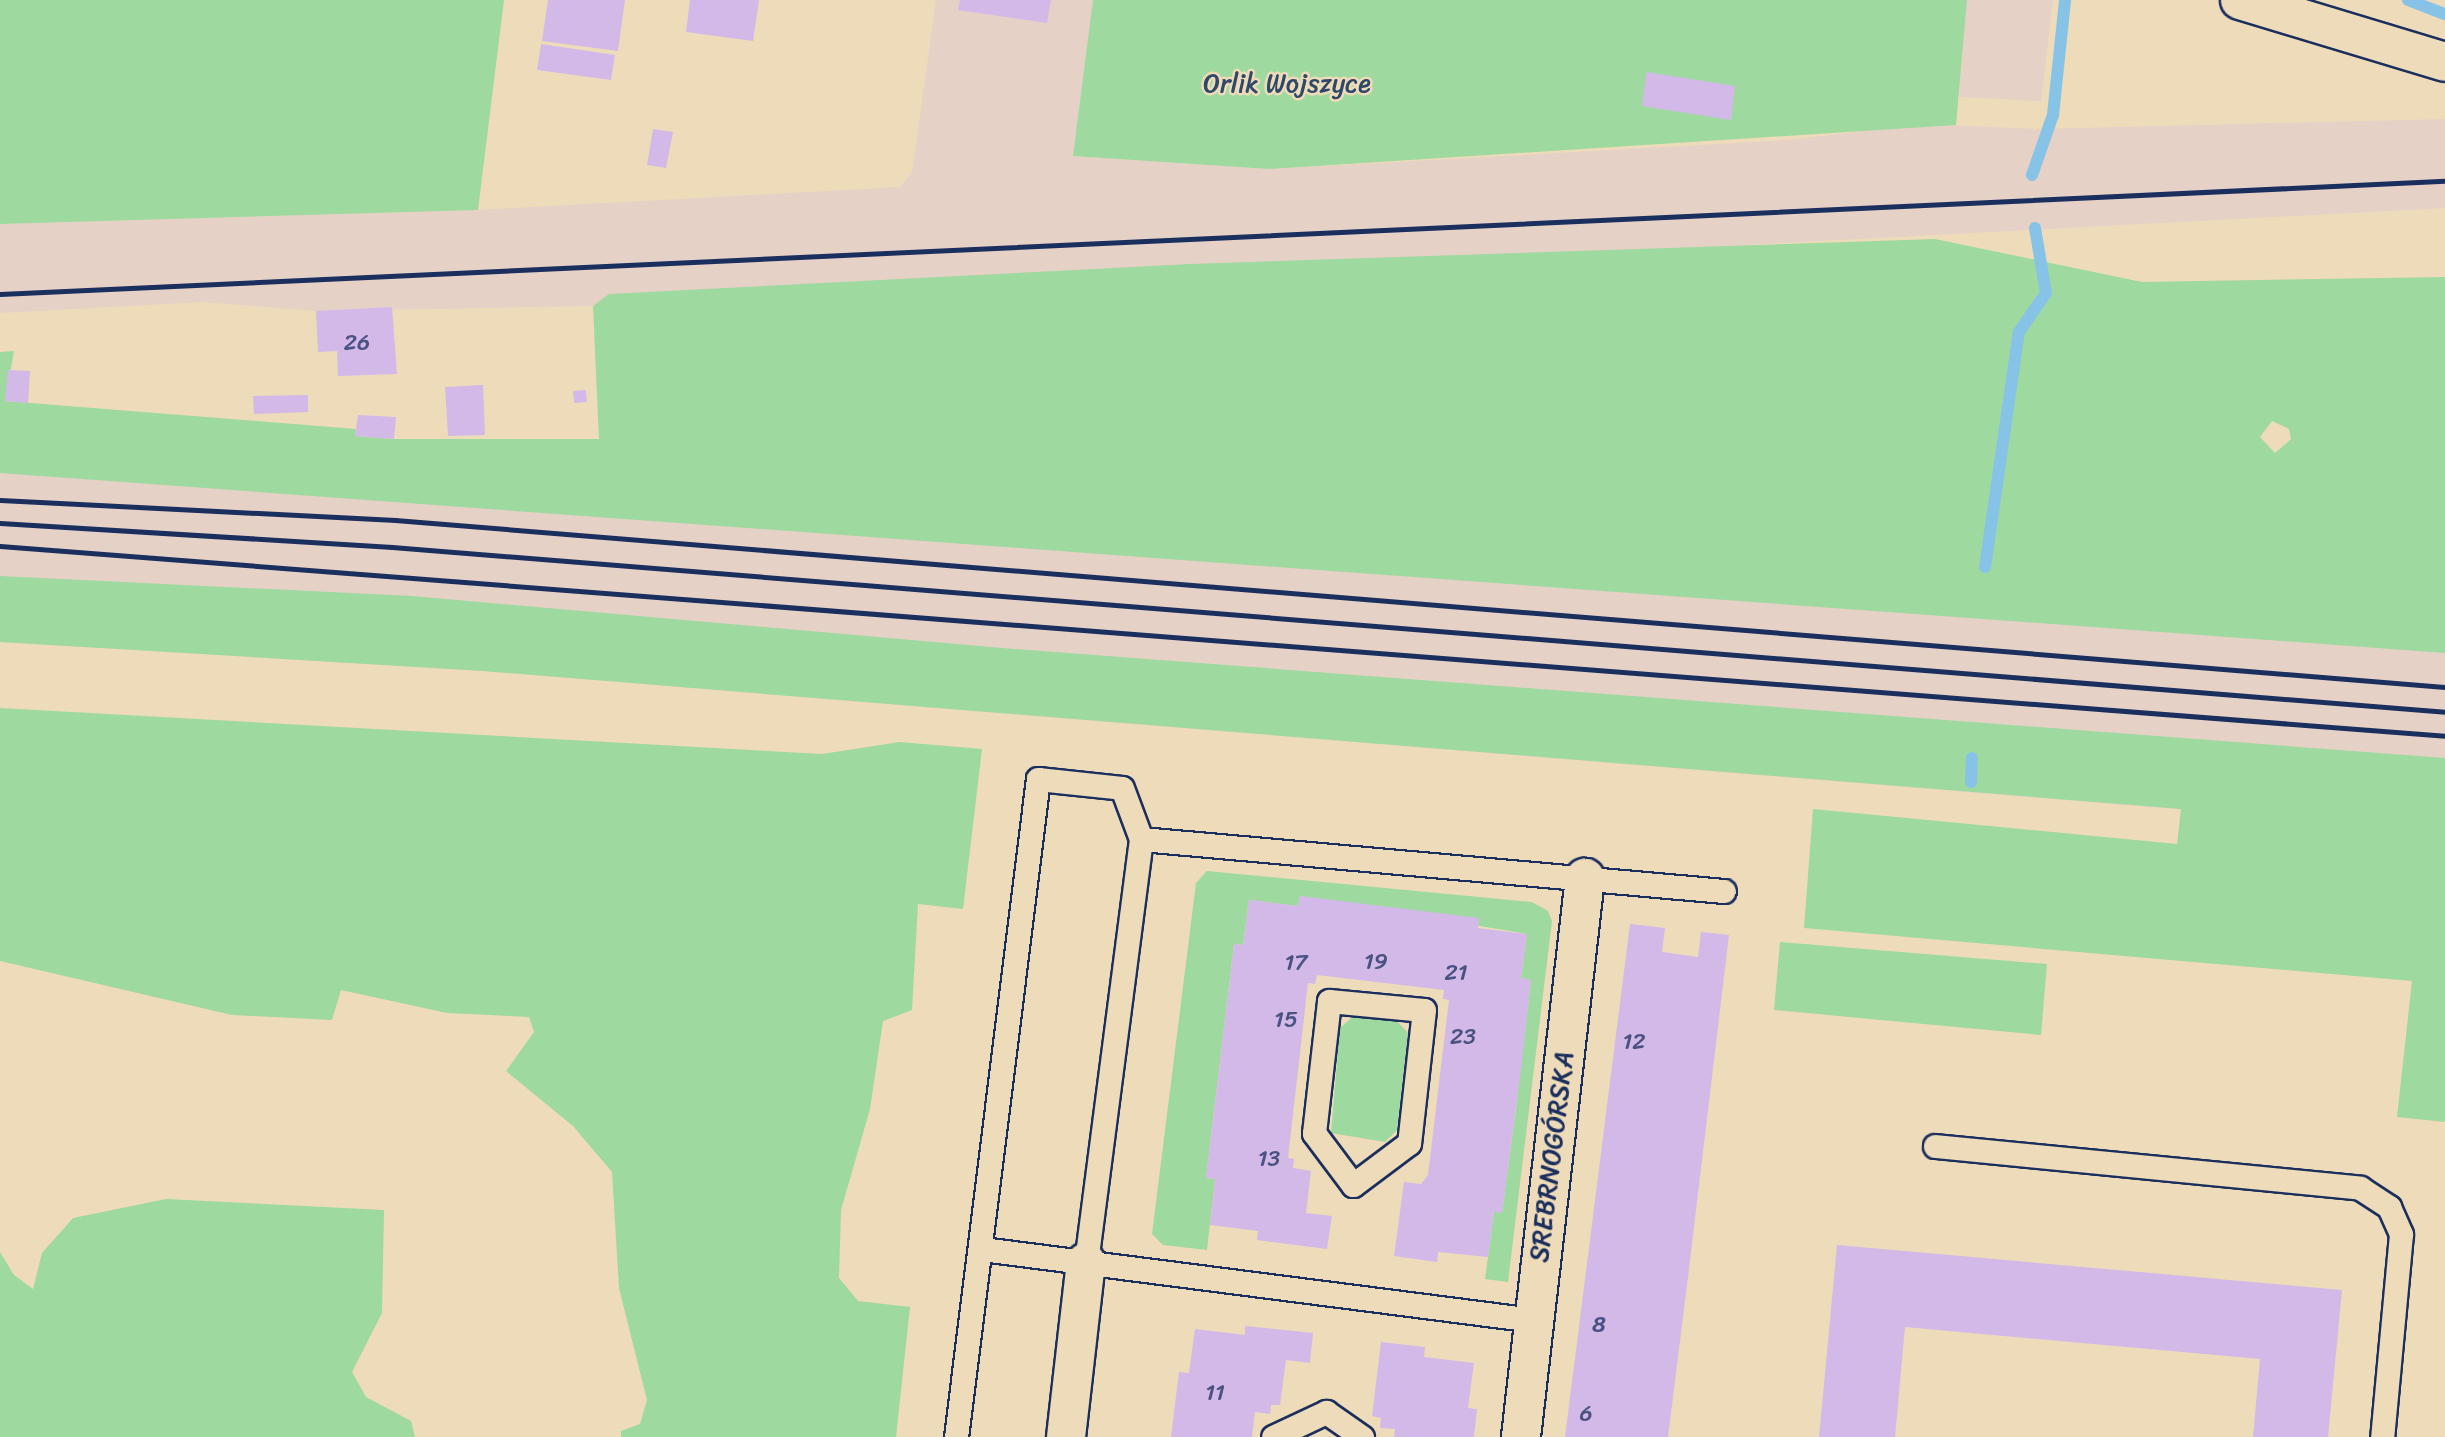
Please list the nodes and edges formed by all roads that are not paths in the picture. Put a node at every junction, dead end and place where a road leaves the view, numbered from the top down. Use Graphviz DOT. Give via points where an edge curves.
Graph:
graph roads {
  1 [pos="2240,0"];
  2 [pos="2445,62"];
  3 [pos="1141,839"];
  4 [pos="1585,877"];
  5 [pos="1724,891"];
  6 [pos="1935,1146"];
  7 [pos="1353,1185"];
  8 [pos="982,1250"];
  9 [pos="1086,1262"];
  10 [pos="1533,1320"];
  11 [pos="956,1437"];
  12 [pos="1066,1437"];
  13 [pos="1273,1437"];
  14 [pos="1362,1437"];
  15 [pos="1521,1437"];
  16 [pos="2382,1437"];
  1 -- 2 [label="street"];
  3 -- 4 [label="lane"];
  3 -- 8 [label="lane" via="1122,788 1038,779"];
  3 -- 9 [label="lane"];
  4 -- 5 [label="lane"];
  4 -- 10 [label="street, SREBRNOGÓRSKA"];
  6 -- 16 [label="lane" via="2360,1188 2389,1207 2401,1234"];
  7 -- 7 [label="lane" via="1409,1143 1424,1010 1328,1001 1314,1133"];
  8 -- 9 [label="lane"];
  8 -- 11 [label="lane"];
  9 -- 10 [label="lane"];
  9 -- 12 [label="street"];
  10 -- 15 [label="street, SREBRNOGÓRSKA"];
  13 -- 14 [label="lane" via="1326,1412"];
}
